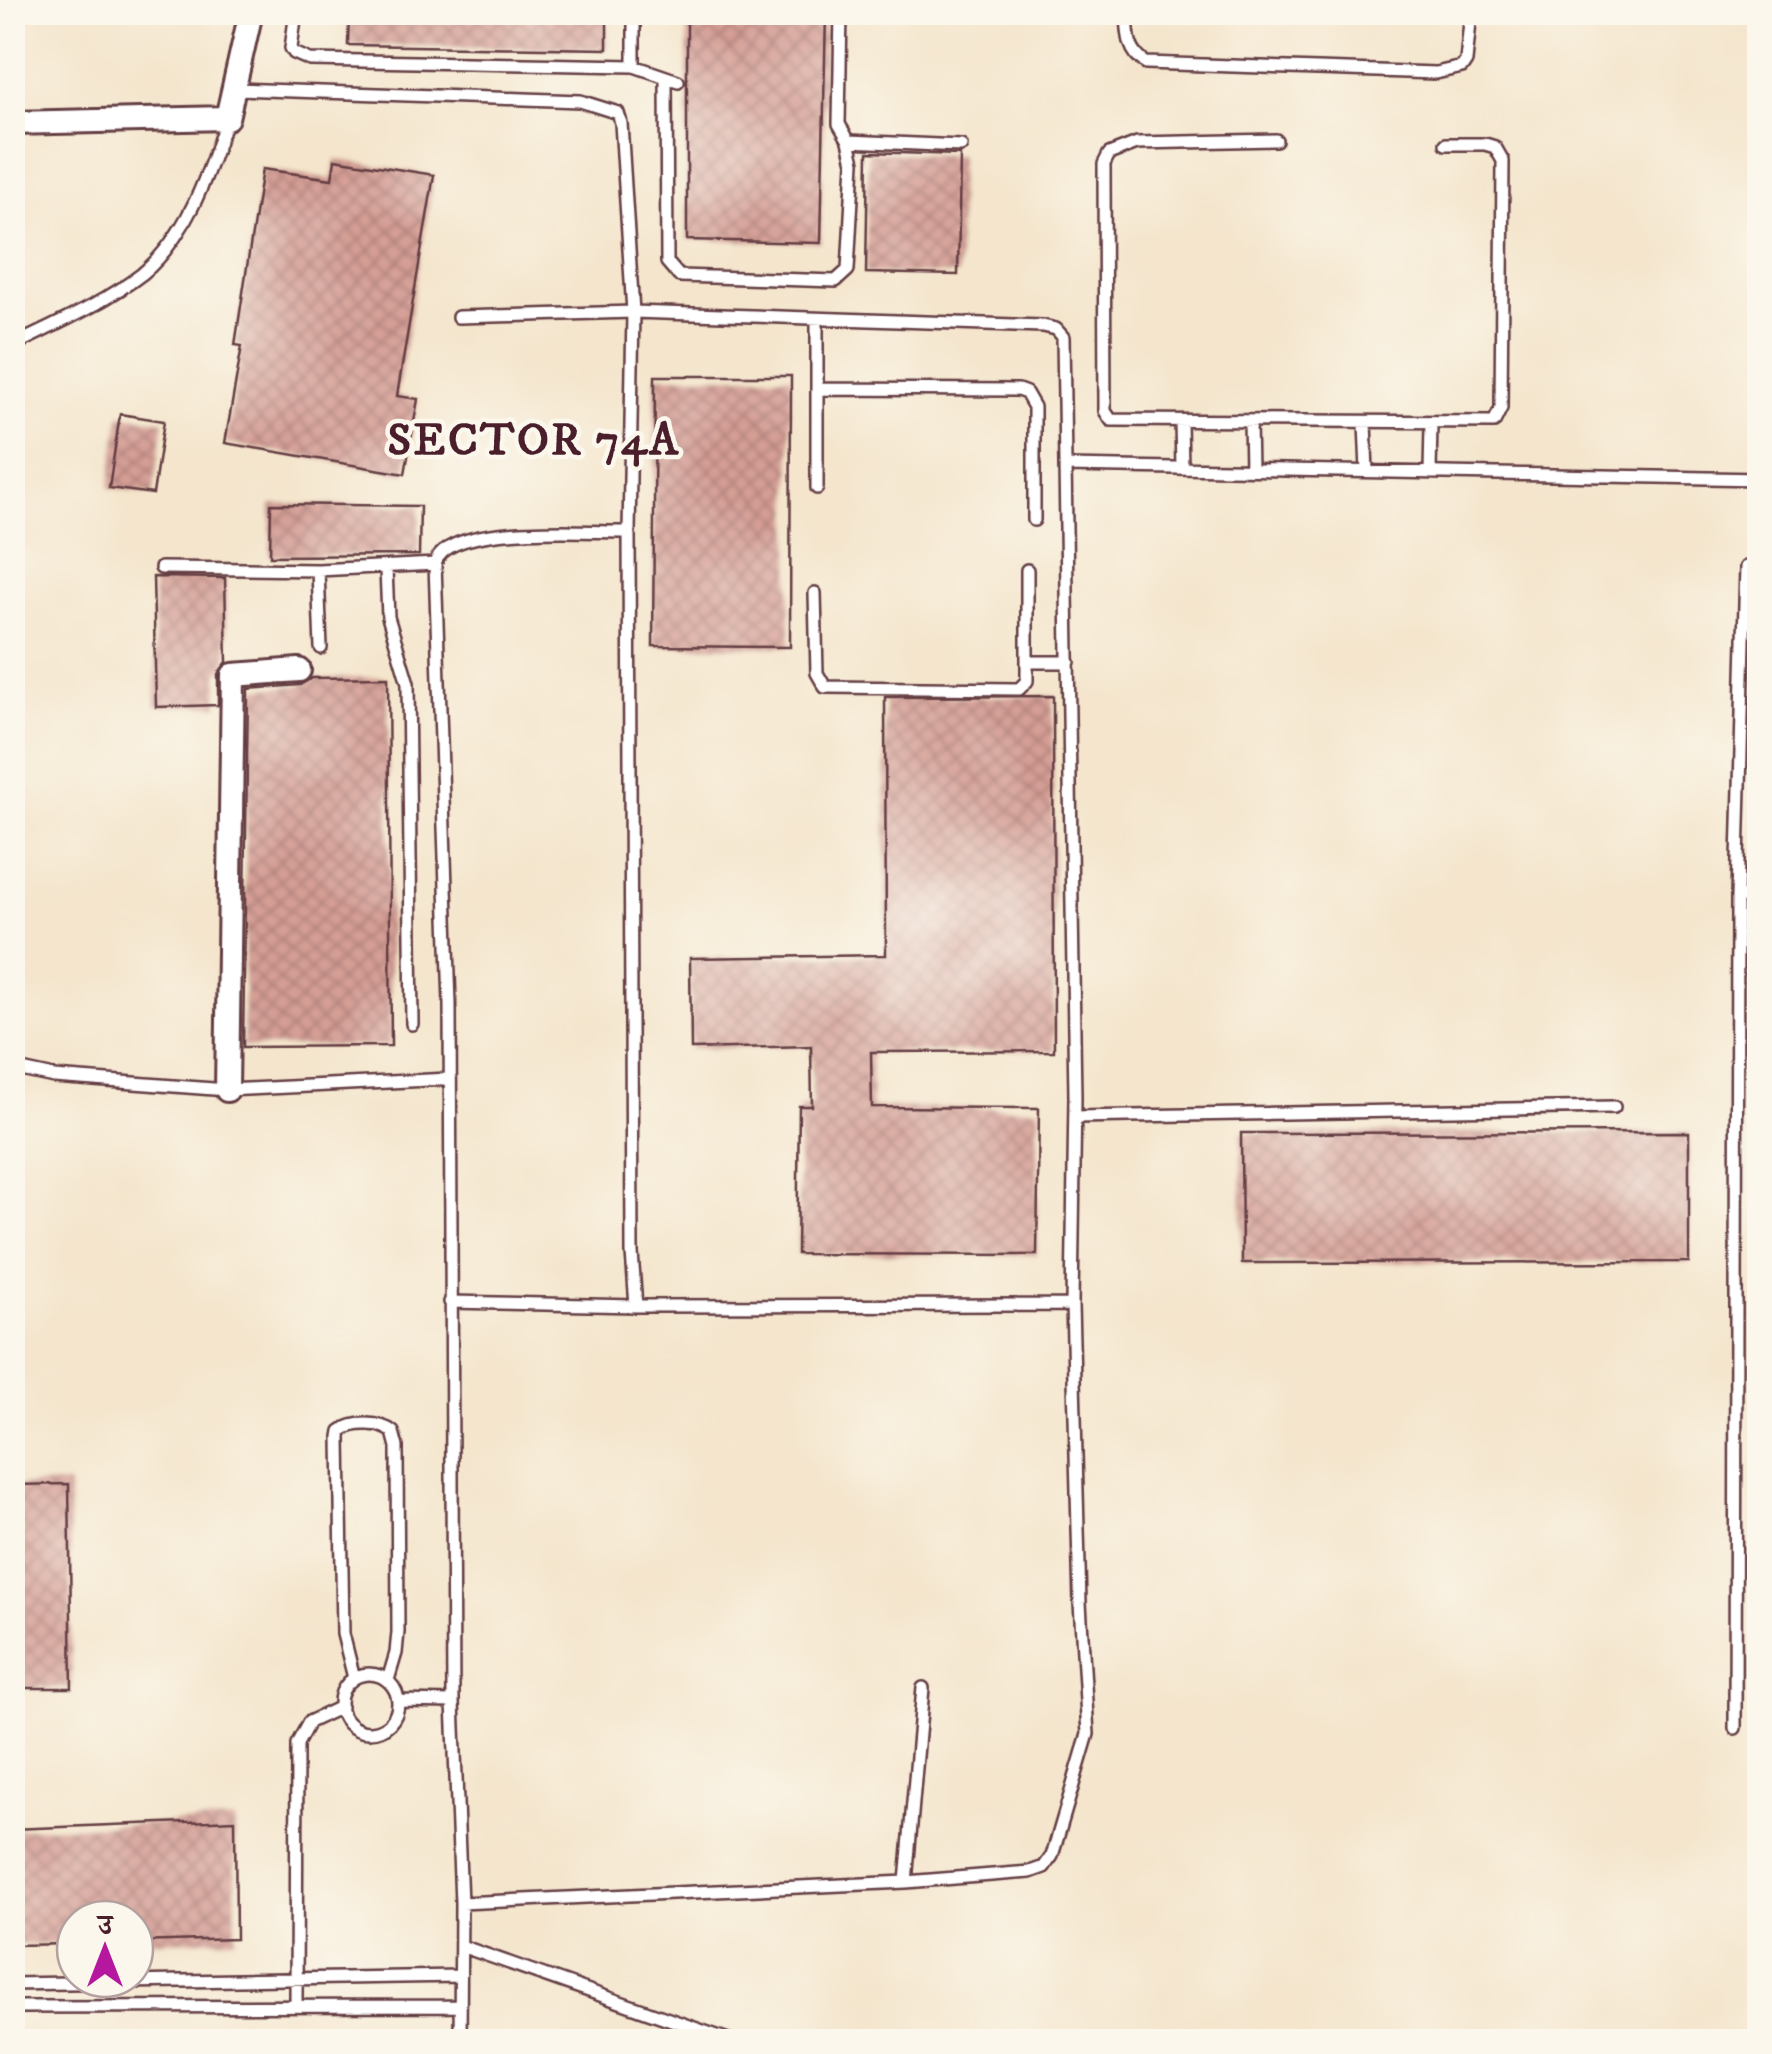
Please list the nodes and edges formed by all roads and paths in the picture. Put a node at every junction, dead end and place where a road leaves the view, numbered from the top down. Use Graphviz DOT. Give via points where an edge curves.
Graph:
graph roads {
  1 [pos="252,12"];
  2 [pos="296,12"];
  3 [pos="634,12"];
  4 [pos="841,12"];
  5 [pos="1128,12"];
  6 [pos="1470,12"];
  7 [pos="634,66"];
  8 [pos="235,89"];
  9 [pos="227,118"];
  10 [pos="12,123"];
  11 [pos="1276,140"];
  12 [pos="849,141"];
  13 [pos="1446,144"];
  14 [pos="962,146"];
  15 [pos="633,312"];
  16 [pos="458,317"];
  17 [pos="817,319"];
  18 [pos="12,346"];
  19 [pos="816,389"];
  20 [pos="1181,422"];
  21 [pos="1250,422"];
  22 [pos="1365,423"];
  23 [pos="1431,424"];
  24 [pos="1066,466"];
  25 [pos="1182,468"];
  26 [pos="1251,469"];
  27 [pos="1367,472"];
  28 [pos="1430,472"];
  29 [pos="1760,479"];
  30 [pos="816,488"];
  31 [pos="1034,520"];
  32 [pos="629,532"];
  33 [pos="436,564"];
  34 [pos="1746,567"];
  35 [pos="161,568"];
  36 [pos="386,569"];
  37 [pos="318,570"];
  38 [pos="1027,570"];
  39 [pos="815,594"];
  40 [pos="321,648"];
  41 [pos="1027,662"];
  42 [pos="1069,662"];
  43 [pos="299,670"];
  44 [pos="1760,896"];
  45 [pos="1737,897"];
  46 [pos="412,1024"];
  47 [pos="12,1068"];
  48 [pos="449,1079"];
  49 [pos="226,1090"];
  50 [pos="1614,1108"];
  51 [pos="1075,1117"];
  52 [pos="450,1302"];
  53 [pos="1072,1304"];
  54 [pos="636,1306"];
  55 [pos="354,1678"];
  56 [pos="388,1680"];
  57 [pos="923,1688"];
  58 [pos="398,1701"];
  59 [pos="453,1702"];
  60 [pos="341,1707"];
  61 [pos="1735,1728"];
  62 [pos="906,1882"];
  63 [pos="461,1903"];
  64 [pos="461,1946"];
  65 [pos="459,1976"];
  66 [pos="296,1978"];
  67 [pos="155,1979"];
  68 [pos="55,1982"];
  69 [pos="12,1984"];
  70 [pos="134,1999"];
  71 [pos="134,2006"];
  72 [pos="296,2006"];
  73 [pos="460,2006"];
  74 [pos="12,2007"];
  75 [pos="460,2042"];
  76 [pos="734,2042"];
  1 -- 8 [label="street"];
  2 -- 7 [label="lane" via="290,48 310,60"];
  3 -- 7 [label="lane"];
  4 -- 12 [label="lane" via="839,124"];
  5 -- 6 [label="lane" via="1131,48 1146,63 1436,73 1466,61"];
  7 -- 12 [label="lane" via="672,79 668,262 679,276 836,281 848,270 854,162"];
  8 -- 9 [label="street"];
  8 -- 15 [label="lane" via="580,101 618,113"];
  9 -- 10 [label="street"];
  9 -- 18 [label="lane" via="190,210 145,271"];
  11 -- 20 [label="lane" via="1137,142 1109,154 1104,164 1105,411 1120,422"];
  12 -- 14 [label="lane"];
  13 -- 23 [label="lane" via="1485,144 1503,161 1501,408 1494,422"];
  15 -- 16 [label="lane"];
  15 -- 17 [label="lane"];
  15 -- 32 [label="lane"];
  17 -- 19 [label="lane"];
  17 -- 24 [label="lane" via="1056,329 1064,342"];
  19 -- 30 [label="lane"];
  19 -- 31 [label="lane" via="1026,393 1034,406"];
  20 -- 21 [label="lane"];
  20 -- 25 [label="lane"];
  21 -- 22 [label="lane"];
  21 -- 26 [label="lane"];
  22 -- 23 [label="lane"];
  22 -- 27 [label="lane"];
  23 -- 28 [label="lane"];
  24 -- 25 [label="lane"];
  24 -- 42 [label="lane"];
  25 -- 26 [label="lane"];
  26 -- 27 [label="lane"];
  27 -- 28 [label="lane"];
  28 -- 29 [label="lane"];
  32 -- 33 [label="lane" via="479,535 450,544"];
  32 -- 54 [label="lane"];
  33 -- 36 [label="lane"];
  33 -- 48 [label="lane"];
  34 -- 45 [label="lane"];
  35 -- 37 [label="lane"];
  36 -- 37 [label="lane"];
  36 -- 46 [label="lane" via="388,617 409,697"];
  37 -- 40 [label="lane"];
  38 -- 41 [label="lane"];
  39 -- 41 [label="lane" via="816,673 825,687 1020,689"];
  41 -- 42 [label="lane"];
  42 -- 51 [label="lane"];
  43 -- 49 [label="street" via="234,675"];
  44 -- 45 [label="lane"];
  45 -- 61 [label="lane"];
  47 -- 49 [label="lane"];
  48 -- 49 [label="lane"];
  48 -- 52 [label="lane"];
  50 -- 51 [label="lane"];
  51 -- 53 [label="lane"];
  52 -- 54 [label="lane"];
  52 -- 59 [label="lane"];
  53 -- 54 [label="lane"];
  53 -- 62 [label="lane" via="1088,1734 1072,1790 1044,1867"];
  55 -- 56 [label="lane"];
  55 -- 56 [label="lane" via="344,1634 340,1438 349,1426 373,1425 390,1428 397,1448 398,1632"];
  55 -- 60 [label="lane" via="342,1692"];
  56 -- 58 [label="lane"];
  57 -- 62 [label="lane"];
  58 -- 59 [label="lane"];
  58 -- 60 [label="lane" via="390,1723 368,1732 351,1726"];
  59 -- 63 [label="lane"];
  60 -- 66 [label="lane" via="310,1722 297,1744"];
  62 -- 63 [label="lane"];
  63 -- 64 [label="lane"];
  64 -- 65 [label="lane"];
  64 -- 76 [label="lane"];
  65 -- 66 [label="lane"];
  65 -- 73 [label="lane"];
  66 -- 67 [label="lane"];
  66 -- 72 [label="lane"];
  68 -- 69 [label="lane"];
  70 -- 71 [label="lane"];
  71 -- 72 [label="lane"];
  71 -- 74 [label="lane"];
  72 -- 73 [label="lane"];
  73 -- 75 [label="lane"];
}
